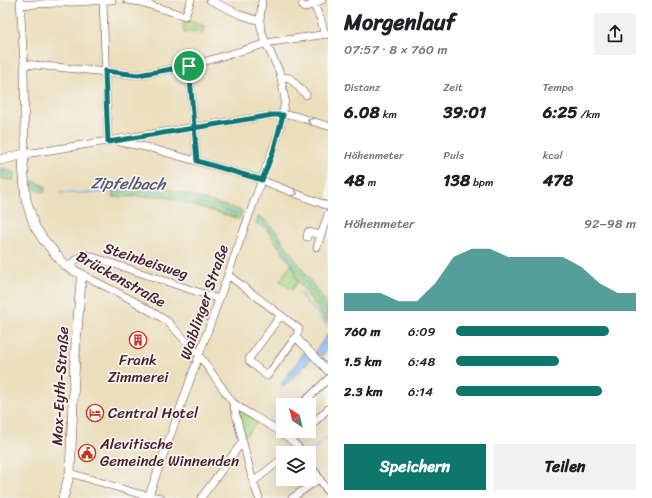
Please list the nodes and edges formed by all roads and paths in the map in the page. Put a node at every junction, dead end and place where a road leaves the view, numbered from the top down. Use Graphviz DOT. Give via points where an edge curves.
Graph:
graph roads {
  1 [pos="103,0"];
  2 [pos="112,0"];
  3 [pos="127,0"];
  4 [pos="191,0"];
  5 [pos="210,0"];
  6 [pos="262,0"];
  7 [pos="322,0"];
  8 [pos="20,2"];
  9 [pos="313,3"];
  10 [pos="302,5"];
  11 [pos="260,21"];
  12 [pos="326,35"];
  13 [pos="266,44"];
  14 [pos="24,64"];
  15 [pos="189,66"];
  16 [pos="105,71"];
  17 [pos="281,77"];
  18 [pos="306,95"];
  19 [pos="283,115"];
  20 [pos="328,126"];
  21 [pos="195,128"];
  22 [pos="108,142"];
  23 [pos="25,154"];
  24 [pos="0,160"];
  25 [pos="197,161"];
  26 [pos="262,180"];
  27 [pos="328,206"];
  28 [pos="328,214"];
  29 [pos="321,235"];
  30 [pos="306,237"];
  31 [pos="317,247"];
  32 [pos="69,268"];
  33 [pos="228,274"];
  34 [pos="83,275"];
  35 [pos="219,299"];
  36 [pos="281,315"];
  37 [pos="296,337"];
  38 [pos="200,355"];
  39 [pos="328,371"];
  40 [pos="328,378"];
  41 [pos="308,398"];
  42 [pos="232,402"];
  43 [pos="328,409"];
  44 [pos="316,420"];
  45 [pos="243,442"];
  46 [pos="298,446"];
  47 [pos="276,464"];
  48 [pos="70,473"];
  49 [pos="316,474"];
  50 [pos="319,479"];
  51 [pos="253,482"];
  52 [pos="328,492"];
  53 [pos="149,497"];
  54 [pos="63,498"];
  55 [pos="161,498"];
  56 [pos="201,498"];
  57 [pos="260,498"];
  58 [pos="292,498"];
  1 -- 2 [label="street"];
  1 -- 8 [label="street"];
  1 -- 16 [label="street"];
  3 -- 4 [label="street" via="186,14"];
  5 -- 11 [label="street"];
  6 -- 11 [label="street, Waiblinger Straße"];
  7 -- 9 [label="street"];
  8 -- 14 [label="street"];
  9 -- 10 [label="street" via="304,8"];
  9 -- 12 [label="street"];
  11 -- 13 [label="street, Waiblinger Straße"];
  12 -- 13 [label="street" via="276,39"];
  13 -- 15 [label="street"];
  13 -- 17 [label="street, Waiblinger Straße"];
  14 -- 16 [label="street"];
  14 -- 23 [label="street"];
  15 -- 16 [label="street" via="138,75"];
  15 -- 21 [label="street"];
  16 -- 22 [label="street"];
  17 -- 18 [label="street" via="290,78"];
  17 -- 19 [label="street, Waiblinger Straße" via="285,100"];
  20 -- 19 [label="street, one-way" via="292,115"];
  19 -- 21 [label="street"];
  19 -- 26 [label="street, Waiblinger Straße"];
  21 -- 22 [label="street"];
  21 -- 25 [label="street"];
  22 -- 23 [label="street"];
  22 -- 25 [label="street" via="131,143"];
  23 -- 24 [label="main road"];
  23 -- 32 [label="main road, Brückenstraße" via="24,186 35,227"];
  25 -- 26 [label="street"];
  26 -- 27 [label="street, one-way"];
  26 -- 33 [label="street, Waiblinger Straße"];
  28 -- 29 [label="street"];
  29 -- 30 [label="street" via="308,232"];
  29 -- 31 [label="street"];
  32 -- 34 [label="main road, Brückenstraße"];
  32 -- 35 [label="street, Steinbeisweg" via="74,261 87,256"];
  33 -- 35 [label="street, Waiblinger Straße"];
  33 -- 36 [label="street"];
  34 -- 38 [label="street, Brückenstraße" via="167,321"];
  34 -- 48 [label="main road, Max-Eyth-Straße" via="76,340"];
  35 -- 38 [label="street, Waiblinger Straße"];
  36 -- 37 [label="street" via="299,329"];
  36 -- 37 [label="street" via="249,361 267,376"];
  37 -- 39 [label="street"];
  38 -- 42 [label="street, Brückenstraße"];
  38 -- 53 [label="street, Waiblinger Straße"];
  40 -- 41 [label="street"];
  42 -- 45 [label="street"];
  42 -- 46 [label="street"];
  43 -- 44 [label="street"];
  45 -- 51 [label="street"];
  45 -- 56 [label="street"];
  47 -- 51 [label="street"];
  48 -- 53 [label="street"];
  48 -- 54 [label="main road, Max-Eyth-Straße"];
  49 -- 50 [label="street"];
  50 -- 52 [label="street"];
  50 -- 58 [label="street"];
  51 -- 57 [label="street"];
  53 -- 55 [label="street"];
}
